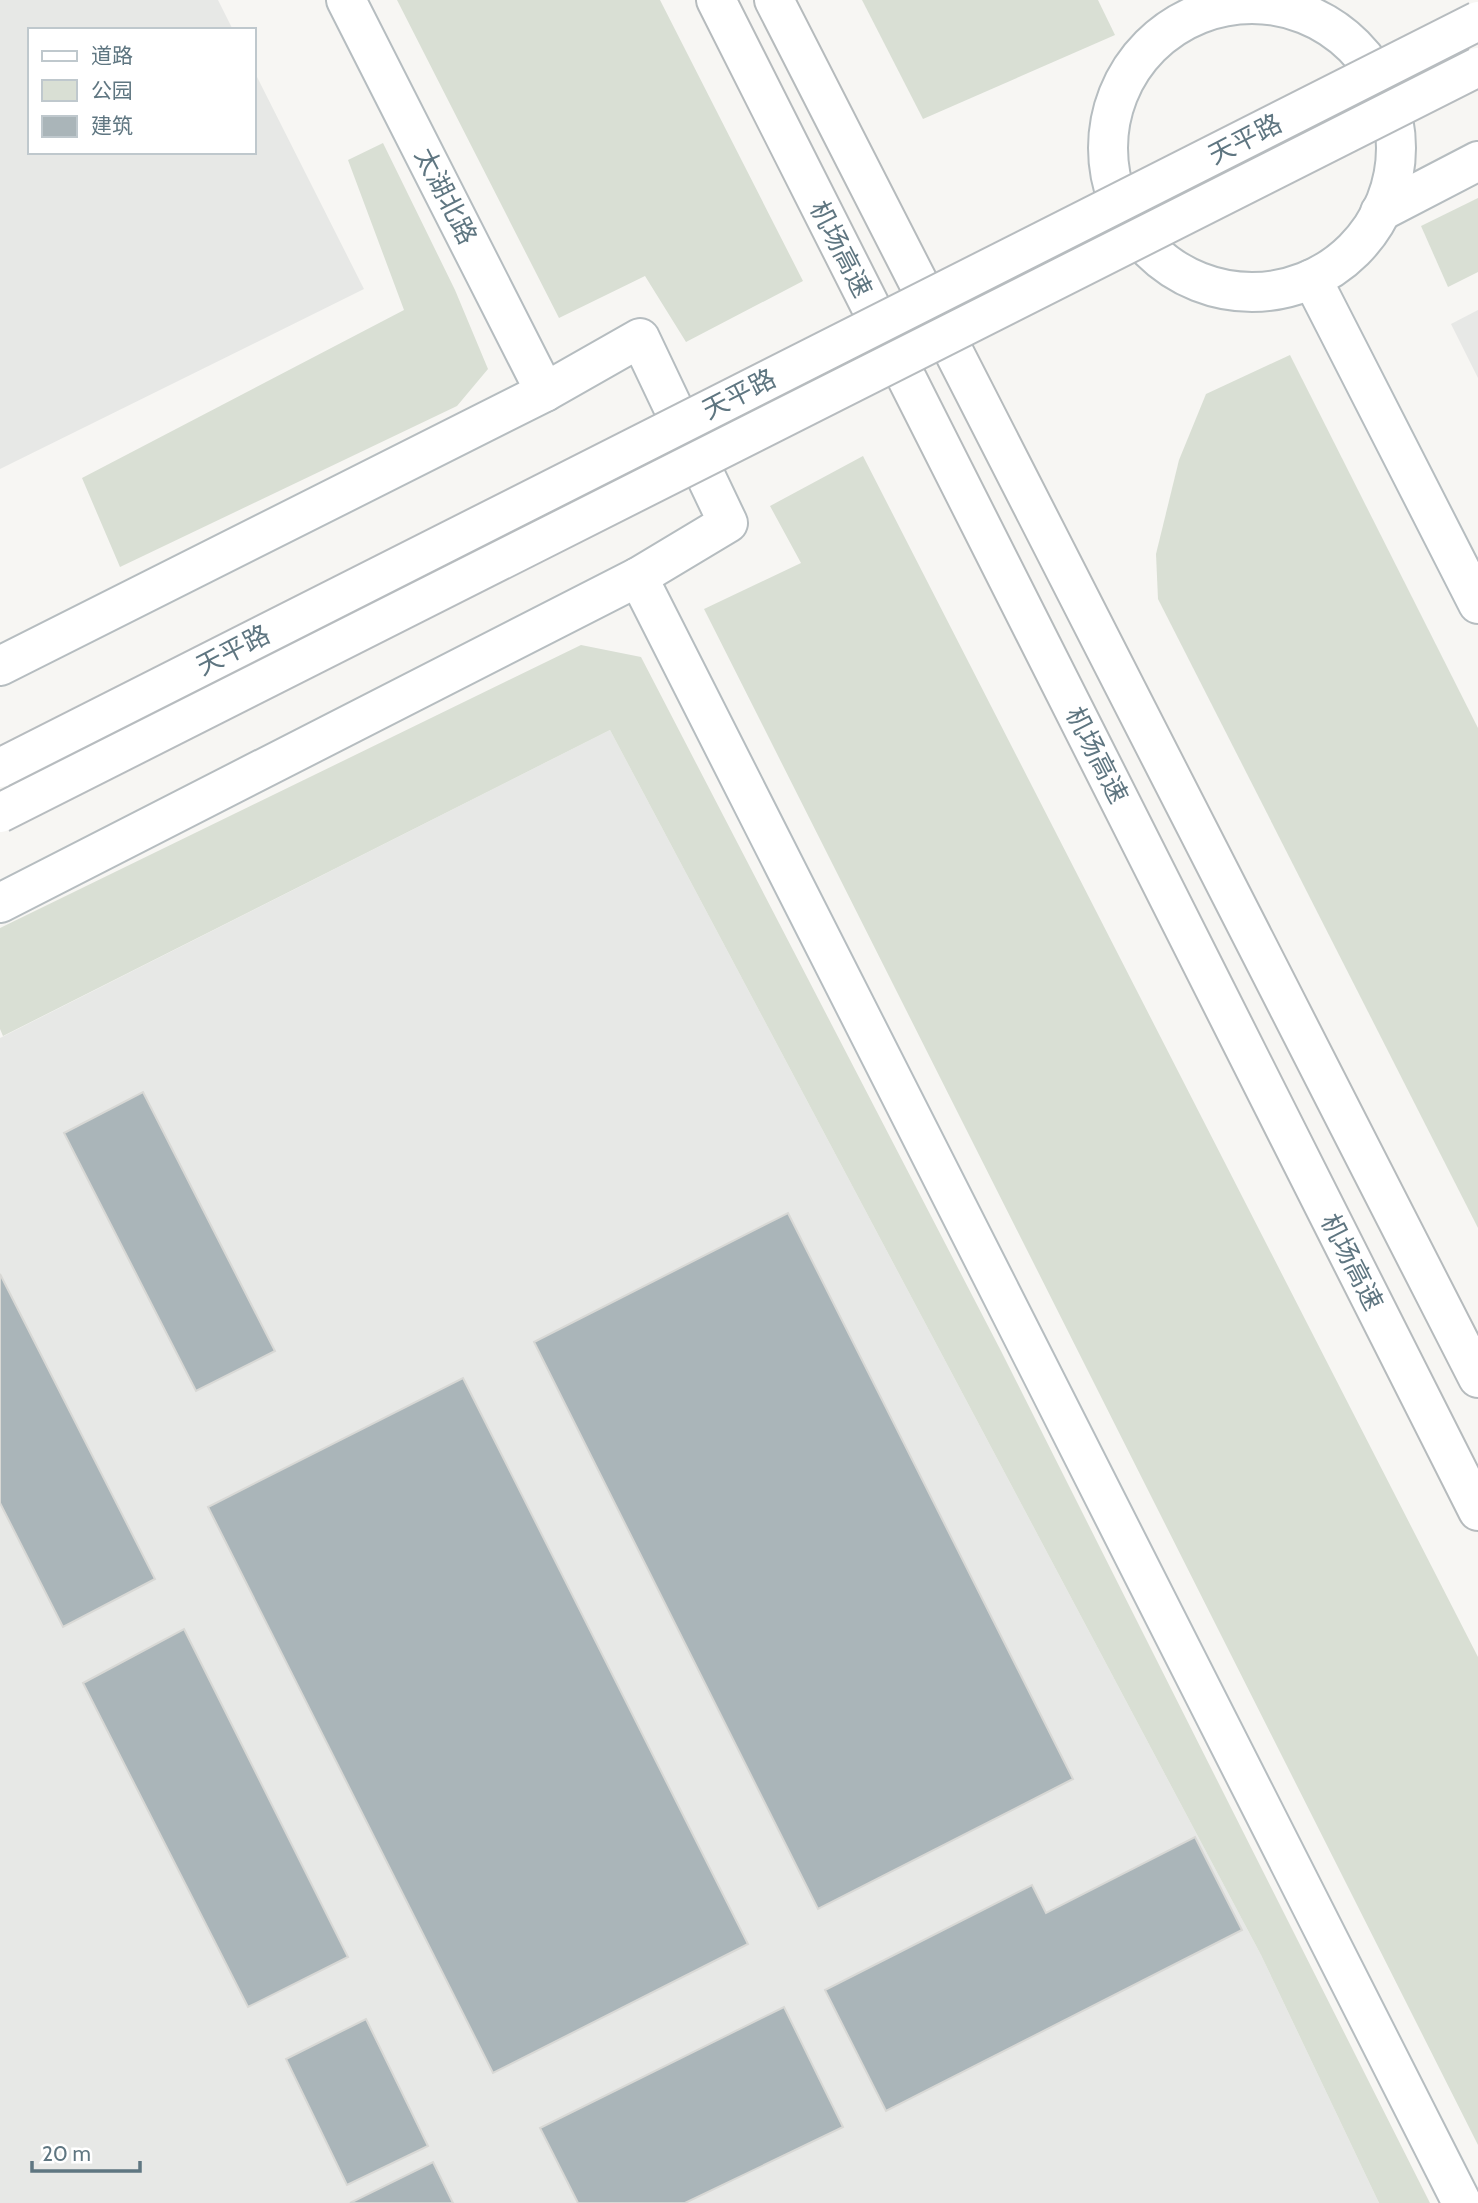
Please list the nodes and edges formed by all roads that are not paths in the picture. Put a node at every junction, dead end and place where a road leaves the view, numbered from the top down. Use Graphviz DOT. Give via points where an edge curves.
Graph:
graph roads {
  1 [pos="346,0"];
  2 [pos="716,0"];
  3 [pos="774,0"];
  4 [pos="1303,5"];
  5 [pos="1168,13"];
  6 [pos="1478,21"];
  7 [pos="1478,67"];
  8 [pos="1478,161"];
  9 [pos="1380,212"];
  10 [pos="1312,279"];
  11 [pos="545,392"];
  12 [pos="638,577"];
  13 [pos="1478,604"];
  14 [pos="0,666"];
  15 [pos="0,768"];
  16 [pos="0,813"];
  17 [pos="0,903"];
  18 [pos="1478,1378"];
  19 [pos="1478,1511"];
  20 [pos="1462,2203"];
  1 -- 11 [label="main road, 太湖北路"];
  2 -- 19 [label="main road, 机场高速"];
  3 -- 18 [label="main road, 机场高速"];
  4 -- 5 [label="main road" via="1232,4 1202,12"];
  4 -- 9 [label="main road" via="1347,40 1384,91 1393,120 1395,152 1391,183"];
  5 -- 10 [label="main road" via="1131,69 1109,127 1113,188 1125,216 1143,242 1166,263 1221,289 1283,289"];
  6 -- 15 [label="main road, 天平路, bridge"];
  7 -- 16 [label="main road, 天平路, bridge"];
  8 -- 9 [label="main road"];
  9 -- 10 [label="main road" via="1352,251"];
  10 -- 13 [label="main road"];
  11 -- 12 [label="main road" via="640,338 728,523"];
  11 -- 14 [label="main road"];
  12 -- 17 [label="main road"];
  12 -- 20 [label="main road"];
}
